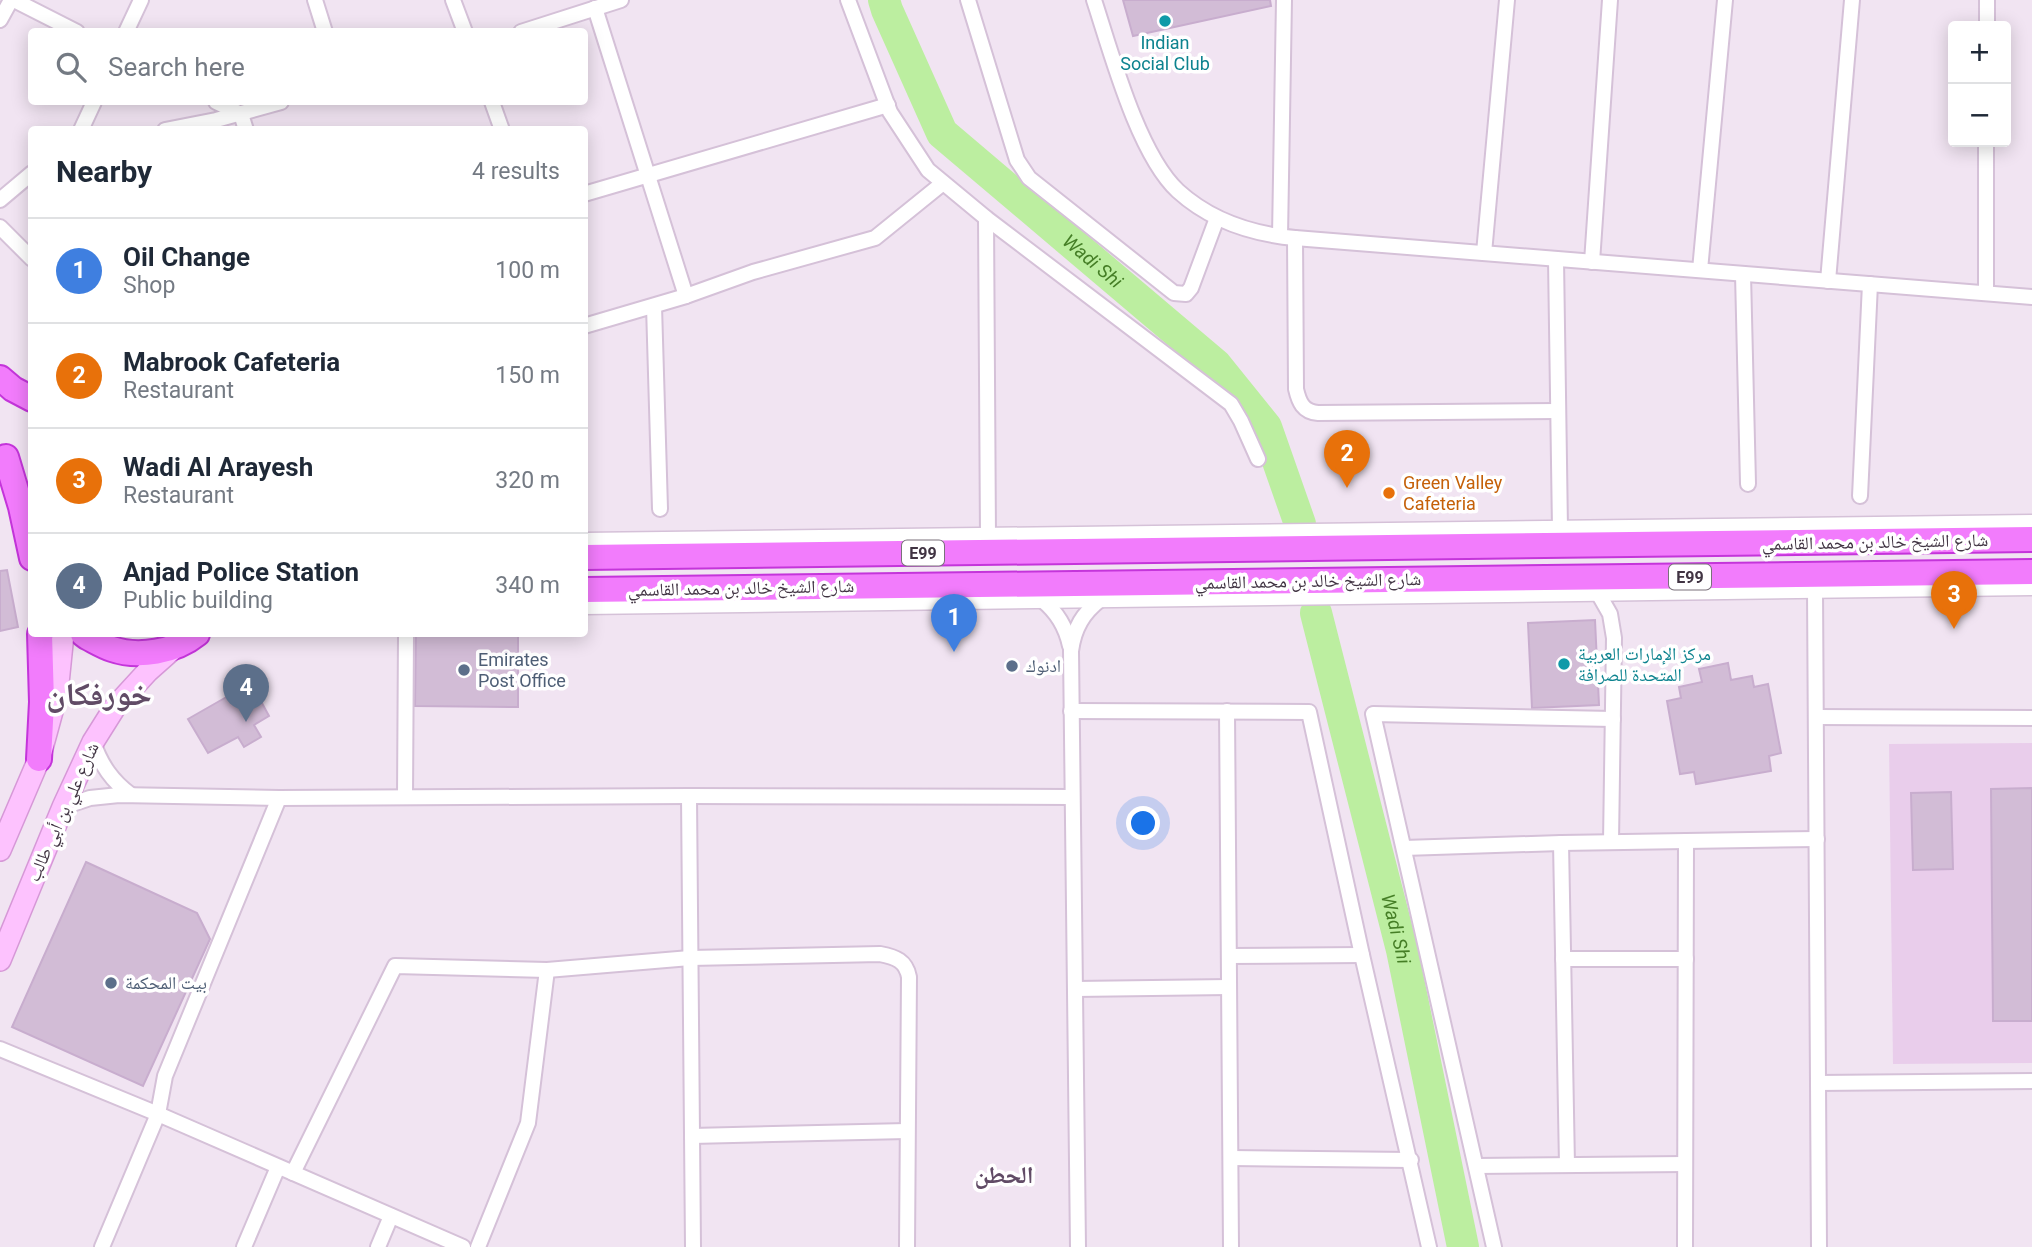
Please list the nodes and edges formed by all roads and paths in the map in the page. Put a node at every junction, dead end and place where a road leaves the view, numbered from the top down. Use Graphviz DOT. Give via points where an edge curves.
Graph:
graph roads {
  1 [pos="12,0"];
  2 [pos="141,0"];
  3 [pos="315,0"];
  4 [pos="453,0"];
  5 [pos="621,0"];
  6 [pos="848,0"];
  7 [pos="968,0"];
  8 [pos="1094,0"];
  9 [pos="1284,0"];
  10 [pos="1507,0"];
  11 [pos="1611,0"];
  12 [pos="1725,0"];
  13 [pos="1852,0"];
  14 [pos="1987,0"];
  15 [pos="594,8"];
  16 [pos="0,20"];
  17 [pos="1987,21"];
  18 [pos="69,28"];
  19 [pos="128,28"];
  20 [pos="324,28"];
  21 [pos="464,28"];
  22 [pos="533,28"];
  23 [pos="93,105"];
  24 [pos="222,105"];
  25 [pos="271,105"];
  26 [pos="493,105"];
  27 [pos="888,105"];
  28 [pos="241,114"];
  29 [pos="83,126"];
  30 [pos="184,126"];
  31 [pos="245,126"];
  32 [pos="501,126"];
  33 [pos="1986,147"];
  34 [pos="28,176"];
  35 [pos="648,176"];
  36 [pos="943,183"];
  37 [pos="588,193"];
  38 [pos="0,200"];
  39 [pos="986,218"];
  40 [pos="1217,218"];
  41 [pos="0,227"];
  42 [pos="1288,237"];
  43 [pos="1484,253"];
  44 [pos="28,255"];
  45 [pos="1556,259"];
  46 [pos="1592,262"];
  47 [pos="1700,270"];
  48 [pos="1743,274"];
  49 [pos="1828,281"];
  50 [pos="1870,284"];
  51 [pos="1986,293"];
  52 [pos="686,296"];
  53 [pos="2032,297"];
  54 [pos="654,306"];
  55 [pos="588,325"];
  56 [pos="1558,411"];
  57 [pos="3,453"];
  58 [pos="1258,459"];
  59 [pos="1748,484"];
  60 [pos="28,495"];
  61 [pos="1860,496"];
  62 [pos="660,509"];
  63 [pos="2032,524"];
  64 [pos="1560,529"];
  65 [pos="1904,533"];
  66 [pos="988,537"];
  67 [pos="28,539"];
  68 [pos="2032,539"];
  69 [pos="588,542"];
  70 [pos="1088,543"];
  71 [pos="588,557"];
  72 [pos="2032,559"];
  73 [pos="2032,572"];
  74 [pos="1863,580"];
  75 [pos="2032,586"];
  76 [pos="588,590"];
  77 [pos="1221,590"];
  78 [pos="1815,590"];
  79 [pos="1598,593"];
  80 [pos="801,595"];
  81 [pos="1101,599"];
  82 [pos="1042,600"];
  83 [pos="588,605"];
  84 [pos="40,637"];
  85 [pos="64,637"];
  86 [pos="89,637"];
  87 [pos="406,637"];
  88 [pos="191,638"];
  89 [pos="1071,651"];
  90 [pos="1227,710"];
  91 [pos="1071,711"];
  92 [pos="1816,717"];
  93 [pos="2032,718"];
  94 [pos="1613,719"];
  95 [pos="93,742"];
  96 [pos="38,759"];
  97 [pos="132,796"];
  98 [pos="689,796"];
  99 [pos="405,797"];
  100 [pos="1072,797"];
  101 [pos="279,798"];
  102 [pos="63,807"];
  103 [pos="1817,838"];
  104 [pos="1686,841"];
  105 [pos="1611,842"];
  106 [pos="1561,843"];
  107 [pos="1404,848"];
  108 [pos="0,850"];
  109 [pos="1362,955"];
  110 [pos="1229,956"];
  111 [pos="690,958"];
  112 [pos="1686,958"];
  113 [pos="1563,959"];
  114 [pos="0,960"];
  115 [pos="547,970"];
  116 [pos="1229,987"];
  117 [pos="1075,989"];
  118 [pos="0,1049"];
  119 [pos="2032,1081"];
  120 [pos="1818,1083"];
  121 [pos="158,1114"];
  122 [pos="907,1131"];
  123 [pos="692,1136"];
  124 [pos="1231,1158"];
  125 [pos="1411,1160"];
  126 [pos="1685,1164"];
  127 [pos="1567,1165"];
  128 [pos="1476,1166"];
  129 [pos="278,1167"];
  130 [pos="293,1173"];
  131 [pos="391,1216"];
  132 [pos="102,1247"];
  133 [pos="244,1247"];
  134 [pos="378,1247"];
  135 [pos="463,1247"];
  136 [pos="478,1247"];
  137 [pos="693,1247"];
  138 [pos="907,1247"];
  139 [pos="1078,1247"];
  140 [pos="1231,1247"];
  141 [pos="1429,1247"];
  142 [pos="1494,1247"];
  143 [pos="1685,1247"];
  144 [pos="1819,1247"];
  1 -- 16 [label="street"];
  1 -- 18 [label="street"];
  2 -- 19 [label="street"];
  3 -- 20 [label="street"];
  4 -- 21 [label="street"];
  5 -- 15 [label="street"];
  6 -- 27 [label="street"];
  7 -- 40 [label="street" via="1017,160 1029,178 1174,293 1186,294 1191,288"];
  8 -- 40 [label="street" via="1118,73 1157,164 1177,190"];
  9 -- 42 [label="street"];
  10 -- 43 [label="street"];
  11 -- 46 [label="street"];
  12 -- 47 [label="street"];
  13 -- 49 [label="street"];
  14 -- 17 [label="street"];
  15 -- 22 [label="street"];
  15 -- 35 [label="street"];
  23 -- 29 [label="street"];
  24 -- 28 [label="street"];
  25 -- 28 [label="street"];
  26 -- 32 [label="street"];
  27 -- 35 [label="street"];
  27 -- 36 [label="street" via="928,170"];
  28 -- 30 [label="street"];
  28 -- 31 [label="street"];
  33 -- 51 [label="street"];
  34 -- 38 [label="street"];
  35 -- 37 [label="street"];
  35 -- 52 [label="street"];
  36 -- 39 [label="street"];
  36 -- 52 [label="street" via="875,238"];
  39 -- 58 [label="street" via="1231,404"];
  39 -- 66 [label="street"];
  40 -- 42 [label="street" via="1245,230"];
  41 -- 44 [label="street"];
  42 -- 43 [label="street"];
  42 -- 56 [label="street" via="1296,389 1304,408 1318,413"];
  43 -- 45 [label="street"];
  45 -- 46 [label="street"];
  45 -- 56 [label="street"];
  46 -- 47 [label="street"];
  47 -- 48 [label="street"];
  48 -- 49 [label="street"];
  48 -- 59 [label="street"];
  49 -- 50 [label="street"];
  50 -- 51 [label="street"];
  50 -- 61 [label="street"];
  51 -- 53 [label="street"];
  52 -- 54 [label="street"];
  54 -- 55 [label="street"];
  54 -- 62 [label="street"];
  56 -- 64 [label="street"];
  57 -- 60 [label="highway"];
  57 -- 67 [label="highway"];
  63 -- 65 [label="street"];
  64 -- 65 [label="street"];
  64 -- 70 [label="street"];
  65 -- 68 [label="highway, شارع الشيخ خالد بن محمد القاسمي / E99"];
  65 -- 70 [label="highway, شارع الشيخ خالد بن محمد القاسمي / E99" via="1350,549"];
  66 -- 69 [label="street"];
  66 -- 70 [label="street"];
  70 -- 71 [label="highway, شارع الشيخ خالد بن محمد القاسمي / E99"];
  72 -- 74 [label="highway" via="1913,561"];
  73 -- 74 [label="highway, شارع الشيخ خالد بن محمد القاسمي / E99"];
  74 -- 75 [label="street"];
  74 -- 77 [label="highway, شارع الشيخ خالد بن محمد القاسمي / E99" via="1349,580 1259,582"];
  74 -- 78 [label="street"];
  76 -- 80 [label="highway, شارع الشيخ خالد بن محمد القاسمي / E99"];
  77 -- 79 [label="street"];
  77 -- 80 [label="highway, شارع الشيخ خالد بن محمد القاسمي / E99"];
  77 -- 81 [label="street"];
  78 -- 79 [label="street"];
  78 -- 92 [label="street"];
  79 -- 94 [label="street" via="1613,626"];
  80 -- 82 [label="street"];
  80 -- 83 [label="street"];
  81 -- 82 [label="street"];
  81 -- 89 [label="street" via="1077,627"];
  82 -- 89 [label="street" via="1058,617"];
  84 -- 96 [label="highway"];
  85 -- 96 [label="main road" via="57,693"];
  86 -- 88 [label="highway" via="115,650 145,653"];
  87 -- 99 [label="street"];
  88 -- 95 [label="main road, شارع علي بن أبي طالب" via="148,671"];
  89 -- 91 [label="street"];
  90 -- 91 [label="street"];
  90 -- 109 [label="street" via="1309,712"];
  90 -- 110 [label="street"];
  91 -- 100 [label="street"];
  92 -- 93 [label="street"];
  92 -- 103 [label="street"];
  94 -- 105 [label="street"];
  94 -- 107 [label="street" via="1373,713"];
  95 -- 97 [label="street" via="107,773"];
  95 -- 102 [label="main road, شارع علي بن أبي طالب"];
  96 -- 108 [label="main road"];
  97 -- 101 [label="street"];
  97 -- 102 [label="street" via="104,796"];
  98 -- 99 [label="street"];
  98 -- 100 [label="street"];
  98 -- 111 [label="street"];
  99 -- 101 [label="street"];
  100 -- 117 [label="street"];
  101 -- 121 [label="street" via="165,1076"];
  102 -- 114 [label="main road, شارع علي بن أبي طالب"];
  103 -- 104 [label="street"];
  103 -- 120 [label="street"];
  104 -- 105 [label="street"];
  104 -- 112 [label="street"];
  105 -- 106 [label="street"];
  106 -- 107 [label="street"];
  106 -- 113 [label="street"];
  107 -- 128 [label="street"];
  109 -- 110 [label="street"];
  109 -- 125 [label="street"];
  110 -- 116 [label="street"];
  111 -- 115 [label="street"];
  111 -- 122 [label="street" via="880,954 902,961 909,977"];
  111 -- 123 [label="street"];
  112 -- 113 [label="street"];
  112 -- 126 [label="street"];
  113 -- 127 [label="street"];
  115 -- 130 [label="street" via="395,966"];
  115 -- 136 [label="street" via="528,1124"];
  116 -- 117 [label="street"];
  116 -- 124 [label="street"];
  117 -- 139 [label="street"];
  118 -- 121 [label="street"];
  119 -- 120 [label="street"];
  120 -- 144 [label="street"];
  121 -- 129 [label="street"];
  121 -- 132 [label="street"];
  122 -- 123 [label="street"];
  122 -- 138 [label="street"];
  123 -- 137 [label="street"];
  124 -- 125 [label="street"];
  124 -- 140 [label="street"];
  125 -- 141 [label="street"];
  126 -- 127 [label="street"];
  126 -- 143 [label="street"];
  127 -- 128 [label="street"];
  128 -- 142 [label="street"];
  129 -- 130 [label="street"];
  129 -- 133 [label="street"];
  130 -- 131 [label="street"];
  131 -- 134 [label="street"];
  131 -- 135 [label="street"];
}
